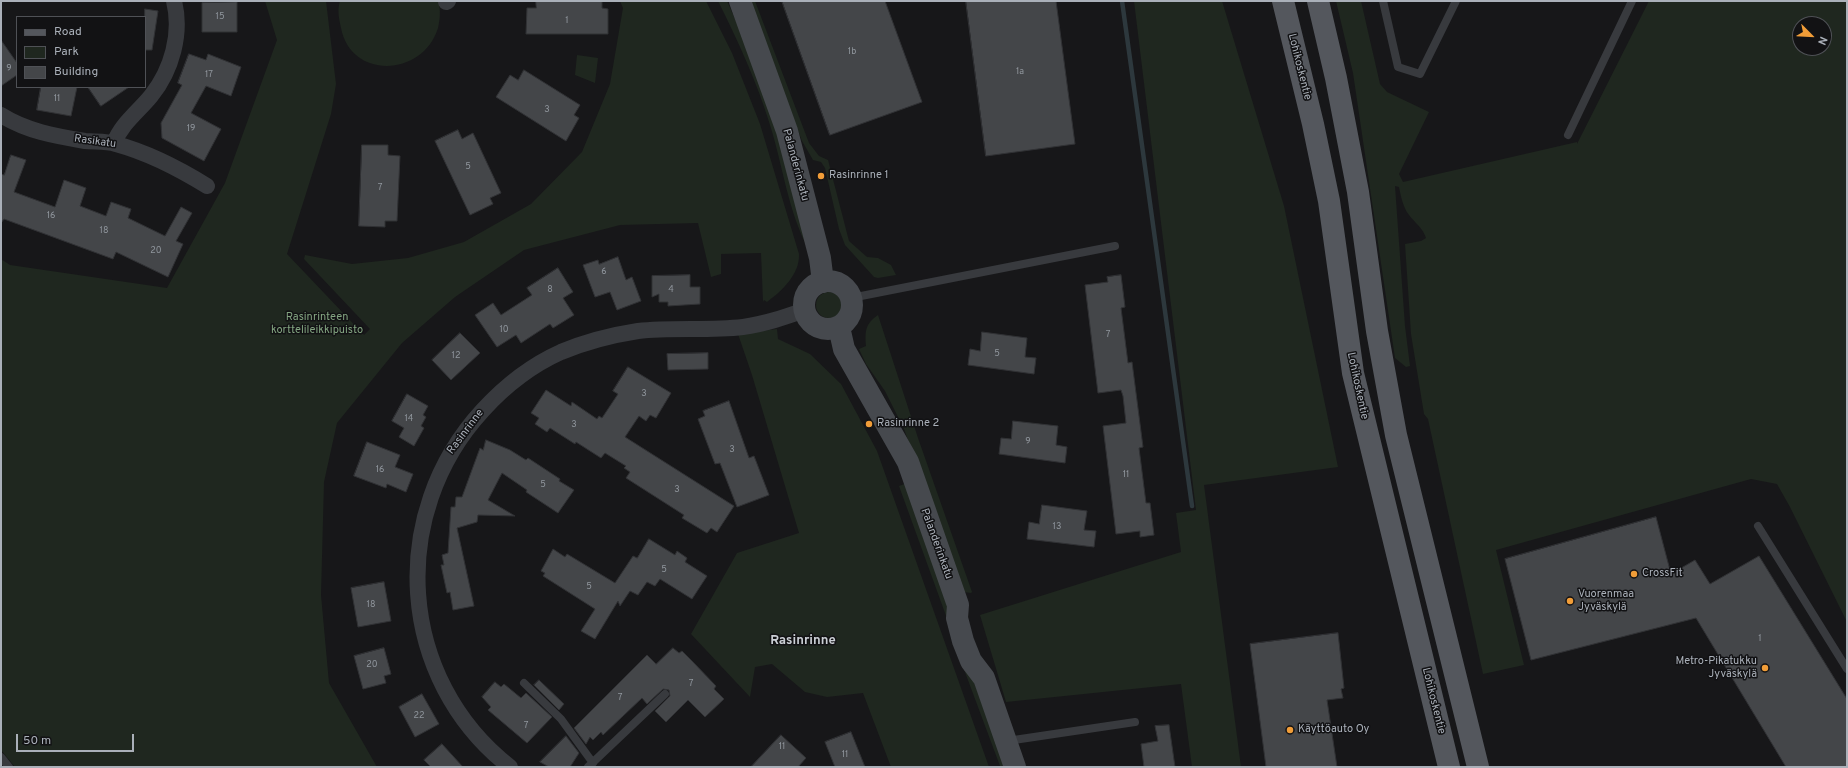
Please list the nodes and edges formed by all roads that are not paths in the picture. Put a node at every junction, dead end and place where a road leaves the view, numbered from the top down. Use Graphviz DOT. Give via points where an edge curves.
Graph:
graph roads {
  1 [pos="174,1"];
  2 [pos="730,1"];
  3 [pos="740,1"];
  4 [pos="1283,1"];
  5 [pos="1318,1"];
  6 [pos="1383,1"];
  7 [pos="1456,1"];
  8 [pos="1632,1"];
  9 [pos="757,52"];
  10 [pos="1,115"];
  11 [pos="1568,135"];
  12 [pos="114,143"];
  13 [pos="207,186"];
  14 [pos="1115,246"];
  15 [pos="823,282"];
  16 [pos="851,298"];
  17 [pos="805,310"];
  18 [pos="839,327"];
  19 [pos="1758,526"];
  20 [pos="1847,669"];
  21 [pos="524,683"];
  22 [pos="665,694"];
  23 [pos="1135,722"];
  24 [pos="1006,741"];
  25 [pos="1,757"];
  26 [pos="590,765"];
  27 [pos="9,767"];
  28 [pos="510,767"];
  29 [pos="1016,767"];
  30 [pos="1449,767"];
  31 [pos="1478,767"];
  1 -- 12 [label="street" via="176,40 166,72 151,95 127,120"];
  2 -- 9 [label="street, Palanderinkatu"];
  3 -- 9 [label="street, Palanderinkatu"];
  4 -- 30 [label="main road, Lohikoskentie" via="1329,201 1353,372"];
  5 -- 31 [label="main road" via="1358,192 1377,332 1396,435"];
  6 -- 7 [label="lane" via="1398,66 1420,74"];
  8 -- 11 [label="lane"];
  9 -- 15 [label="street, Palanderinkatu" via="787,131 820,258"];
  10 -- 12 [label="street, Rasikatu" via="14,123 46,134"];
  12 -- 13 [label="street, Rasikatu" via="169,163"];
  14 -- 16 [label="lane"];
  15 -- 16 [label="street" via="830,281 843,286"];
  15 -- 17 [label="street" via="810,289 806,295"];
  16 -- 18 [label="street" via="850,315"];
  17 -- 18 [label="street" via="811,322 818,326 824,329"];
  17 -- 28 [label="street, Rasinrinne" via="777,320 743,327 639,331 577,346 549,358 520,376 490,403 459,439 436,481 421,527 417,574 418,602 429,652 447,693 468,726"];
  18 -- 24 [label="street, Palanderinkatu" via="844,349 908,462 958,605 963,641 984,678"];
  19 -- 20 [label="lane"];
  21 -- 26 [label="lane" via="561,719"];
  22 -- 26 [label="lane"];
  23 -- 24 [label="lane"];
  24 -- 29 [label="street, Palanderinkatu"];
  25 -- 27 [label="lane"];
}
